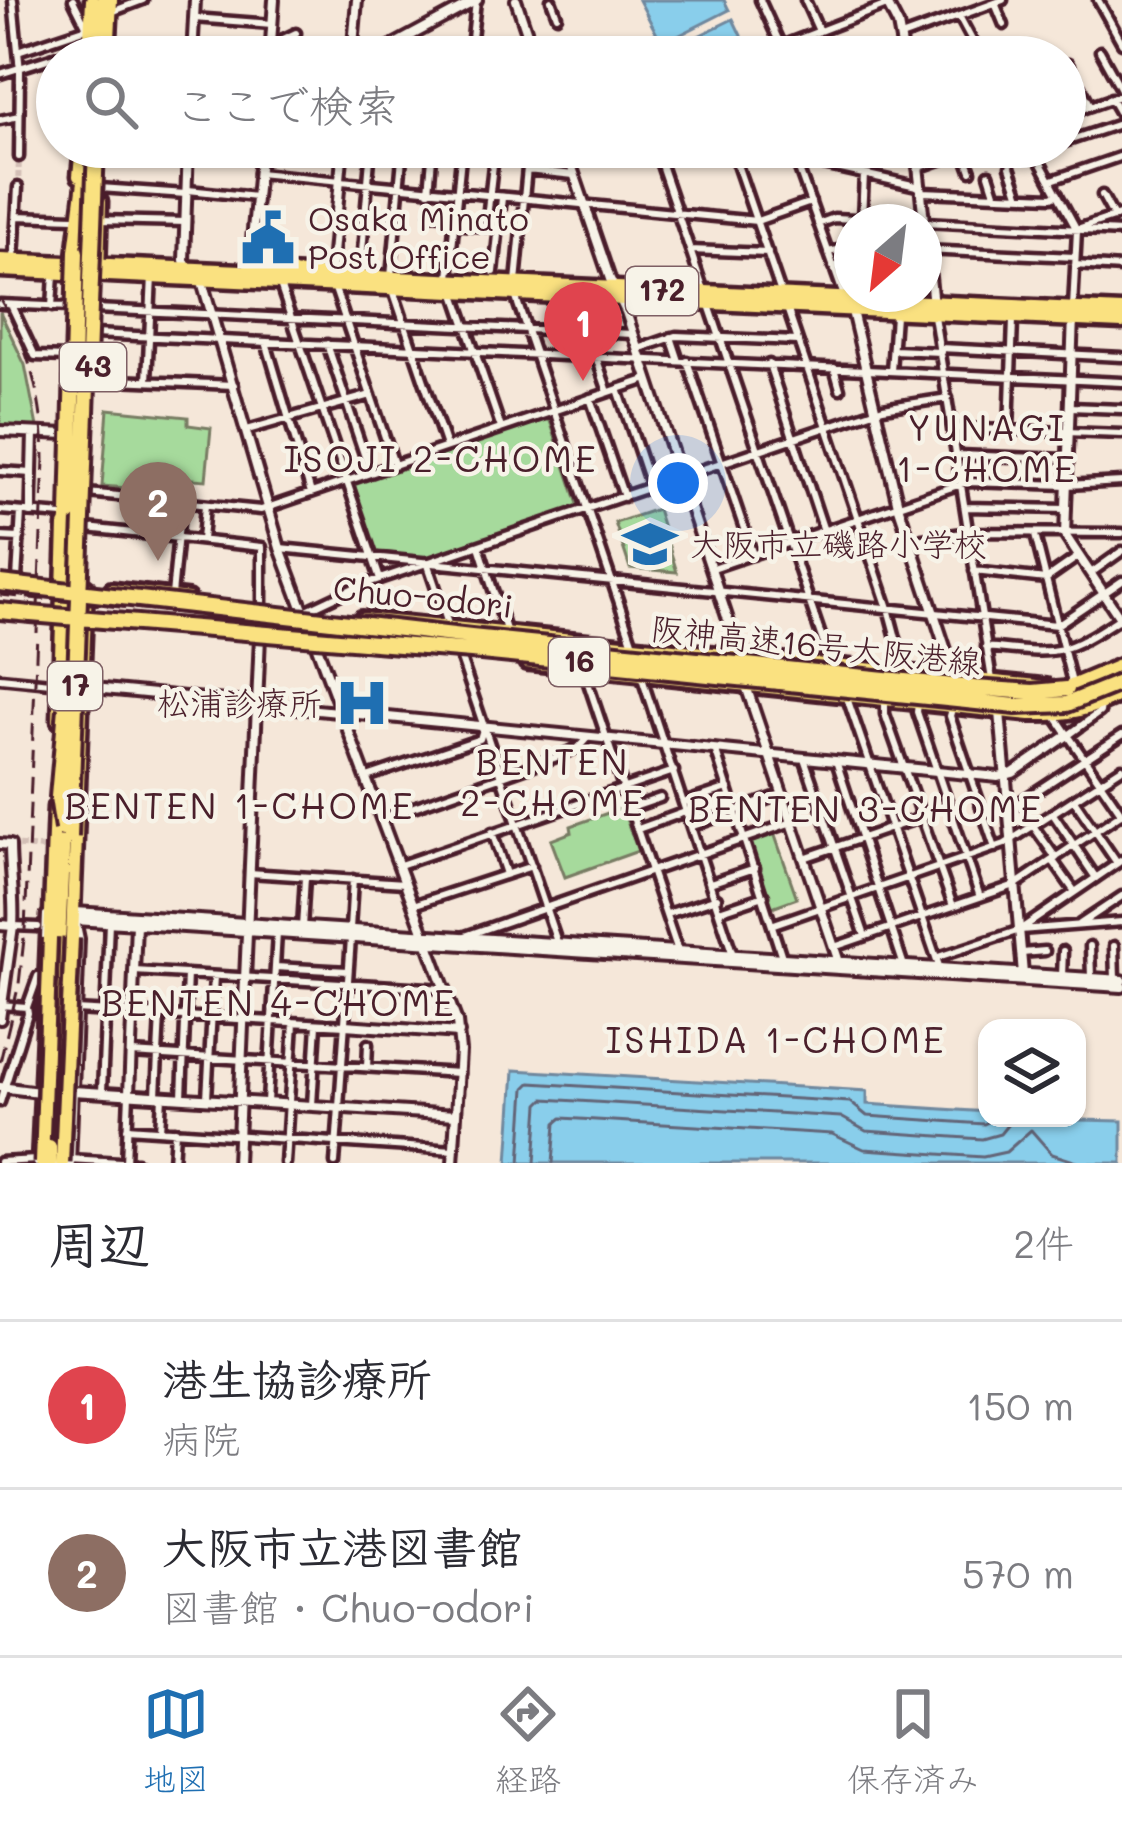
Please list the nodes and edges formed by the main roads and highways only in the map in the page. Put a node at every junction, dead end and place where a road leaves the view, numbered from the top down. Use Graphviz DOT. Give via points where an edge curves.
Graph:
graph roads {
  1 [pos="102,2"];
  2 [pos="89,36"];
  3 [pos="98,36"];
  4 [pos="87,168"];
  5 [pos="93,168"];
  6 [pos="94,178"];
  7 [pos="7,260"];
  8 [pos="72,268"];
  9 [pos="98,269"];
  10 [pos="0,270"];
  11 [pos="332,280"];
  12 [pos="392,283"];
  13 [pos="834,303"];
  14 [pos="942,307"];
  15 [pos="942,308"];
  16 [pos="1122,311"];
  17 [pos="1074,314"];
  18 [pos="1122,322"];
  19 [pos="86,480"];
  20 [pos="66,514"];
  21 [pos="66,533"];
  22 [pos="65,556"];
  23 [pos="86,557"];
  24 [pos="0,580"];
  25 [pos="57,586"];
  26 [pos="86,586"];
  27 [pos="0,614"];
  28 [pos="62,622"];
  29 [pos="86,624"];
  30 [pos="85,658"];
  31 [pos="1122,662"];
  32 [pos="1122,682"];
  33 [pos="1122,694"];
  34 [pos="59,823"];
  35 [pos="58,1048"];
  36 [pos="53,1159"];
  1 -- 2 [label="highway"];
  1 -- 3 [label="highway"];
  4 -- 8 [label="highway, 43"];
  5 -- 6 [label="highway, 17, bridge"];
  6 -- 9 [label="highway, 43"];
  6 -- 19 [label="highway, bridge"];
  6 -- 20 [label="highway, bridge" via="76,252"];
  6 -- 34 [label="highway, 17, bridge"];
  6 -- 35 [label="highway, 17, bridge"];
  7 -- 8 [label="highway, 172"];
  8 -- 9 [label="highway, 172"];
  8 -- 10 [label="highway, 172"];
  8 -- 20 [label="highway, 43"];
  9 -- 11 [label="highway, 172"];
  9 -- 11 [label="highway, 172"];
  9 -- 19 [label="highway, 43"];
  11 -- 12 [label="highway, 172"];
  11 -- 12 [label="highway, 172"];
  12 -- 13 [label="highway, 172"];
  14 -- 17 [label="highway, 172"];
  15 -- 17 [label="highway, 172"];
  16 -- 17 [label="highway, 172"];
  17 -- 18 [label="highway, 172"];
  19 -- 23 [label="highway, 43"];
  20 -- 21 [label="highway"];
  21 -- 22 [label="highway"];
  22 -- 23 [label="highway" via="78,571"];
  22 -- 25 [label="highway"];
  23 -- 26 [label="highway, 43"];
  24 -- 25 [label="highway, 阪神高速16号大阪港線 / 16, bridge"];
  24 -- 25 [label="main road, Chuo-odori"];
  25 -- 26 [label="main road, Chuo-odori"];
  25 -- 28 [label="highway"];
  25 -- 31 [label="highway, 阪神高速16号大阪港線 / 16, bridge" via="1010,691 1067,689"];
  26 -- 29 [label="highway, 43"];
  26 -- 31 [label="main road, Chuo-odori" via="1043,686"];
  27 -- 28 [label="main road, Chuo-odori"];
  27 -- 32 [label="highway, 阪神高速16号大阪港線 / 16, bridge" via="1016,706 1067,704"];
  28 -- 29 [label="main road, Chuo-odori"];
  28 -- 34 [label="highway"];
  29 -- 30 [label="highway, 43"];
  29 -- 33 [label="main road, Chuo-odori" via="1055,716"];
  30 -- 34 [label="highway" via="68,667"];
  30 -- 36 [label="highway, 43, bridge" via="75,916"];
  34 -- 35 [label="highway, 17, bridge"];
  34 -- 36 [label="highway, bridge" via="50,938"];
  35 -- 36 [label="highway, 17, bridge"];
}
